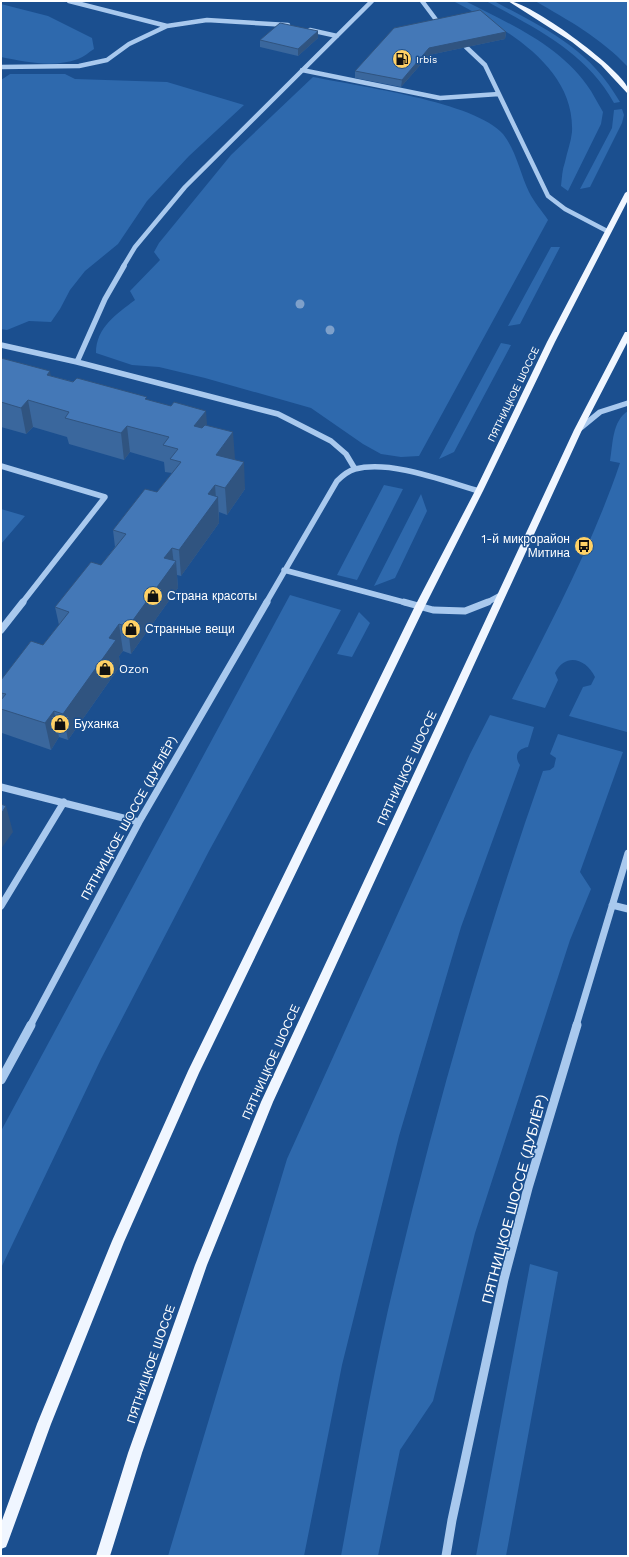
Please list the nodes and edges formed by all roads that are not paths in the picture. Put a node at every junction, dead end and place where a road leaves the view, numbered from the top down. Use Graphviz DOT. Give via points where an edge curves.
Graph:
graph roads {
  1 [pos="69,1"];
  2 [pos="372,1"];
  3 [pos="422,1"];
  4 [pos="511,1"];
  5 [pos="440,25"];
  6 [pos="167,26"];
  7 [pos="296,27"];
  8 [pos="303,28"];
  9 [pos="337,36"];
  10 [pos="466,47"];
  11 [pos="1,67"];
  12 [pos="302,70"];
  13 [pos="628,92"];
  14 [pos="499,94"];
  15 [pos="628,193"];
  16 [pos="608,231"];
  17 [pos="628,334"];
  18 [pos="1,345"];
  19 [pos="77,362"];
  20 [pos="628,403"];
  21 [pos="578,430"];
  22 [pos="1,466"];
  23 [pos="355,469"];
  24 [pos="479,491"];
  25 [pos="284,570"];
  26 [pos="501,595"];
  27 [pos="420,606"];
  28 [pos="1,630"];
  29 [pos="1,787"];
  30 [pos="64,802"];
  31 [pos="139,822"];
  32 [pos="628,853"];
  33 [pos="612,905"];
  34 [pos="1,906"];
  35 [pos="628,910"];
  36 [pos="1,1080"];
  37 [pos="1,1542"];
  38 [pos="103,1556"];
  39 [pos="446,1556"];
  1 -- 6 [label="street"];
  2 -- 9 [label="street"];
  3 -- 5 [label="street"];
  4 -- 13 [label="main road" via="584,46"];
  6 -- 7 [label="street" via="207,20"];
  6 -- 11 [label="street" via="129,44 107,60 79,66"];
  8 -- 9 [label="street"];
  9 -- 12 [label="street"];
  10 -- 14 [label="street" via="485,65"];
  12 -- 14 [label="street" via="440,98"];
  12 -- 19 [label="street" via="185,187 135,247 105,299"];
  14 -- 16 [label="street" via="548,196 565,209"];
  15 -- 16 [label="main road, ПЯТНИЦКОЕ ШОССЕ"];
  16 -- 24 [label="main road, ПЯТНИЦКОЕ ШОССЕ"];
  17 -- 21 [label="main road, ПЯТНИЦКОЕ ШОССЕ"];
  18 -- 19 [label="street"];
  19 -- 23 [label="street" via="278,414 330,441 346,454"];
  20 -- 21 [label="street" via="600,412"];
  21 -- 26 [label="main road, ПЯТНИЦКОЕ ШОССЕ"];
  22 -- 28 [label="street" via="105,497"];
  23 -- 24 [label="street, ПЯТНИЦКОЕ ШОССЕ (ДУБЛЁР)" via="388,468"];
  23 -- 25 [label="street, ПЯТНИЦКОЕ ШОССЕ (ДУБЛЁР)" via="341,477 332,487"];
  24 -- 27 [label="main road, ПЯТНИЦКОЕ ШОССЕ"];
  25 -- 27 [label="street"];
  25 -- 31 [label="street, ПЯТНИЦКОЕ ШОССЕ (ДУБЛЁР)"];
  26 -- 27 [label="street" via="465,611"];
  26 -- 38 [label="main road, ПЯТНИЦКОЕ ШОССЕ" via="264,1110 201,1265 135,1454"];
  27 -- 37 [label="main road, ПЯТНИЦКОЕ ШОССЕ" via="194,1071 115,1248 44,1424"];
  29 -- 30 [label="street"];
  30 -- 31 [label="street"];
  30 -- 34 [label="street"];
  31 -- 36 [label="street, ПЯТНИЦКОЕ ШОССЕ (ДУБЛЁР)"];
  32 -- 33 [label="street, ПЯТНИЦКОЕ ШОССЕ (ДУБЛЁР)"];
  33 -- 35 [label="street"];
  33 -- 39 [label="street, ПЯТНИЦКОЕ ШОССЕ (ДУБЛЁР)" via="528,1188 504,1279"];
}
